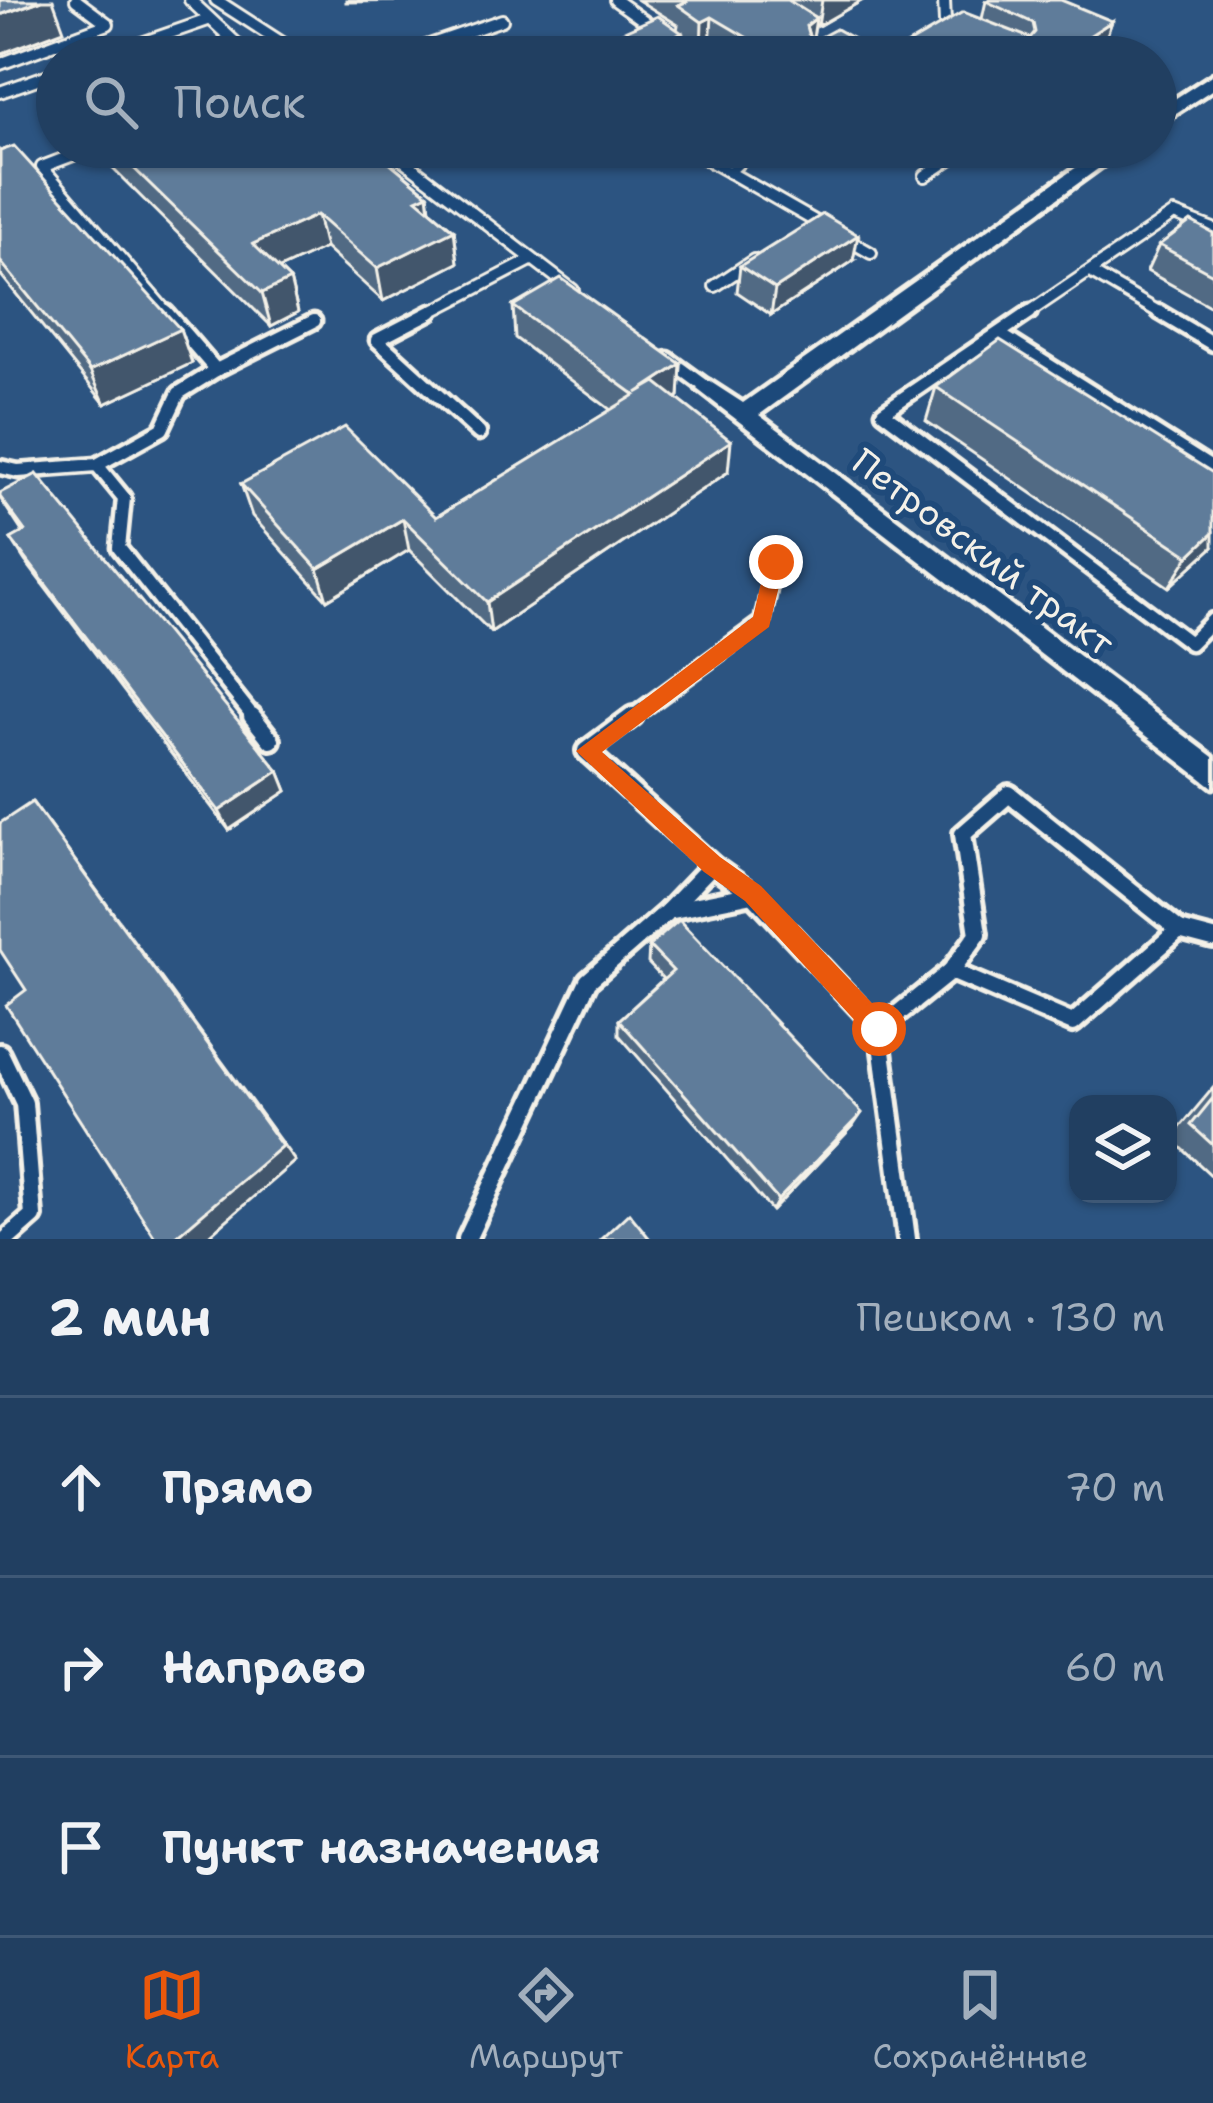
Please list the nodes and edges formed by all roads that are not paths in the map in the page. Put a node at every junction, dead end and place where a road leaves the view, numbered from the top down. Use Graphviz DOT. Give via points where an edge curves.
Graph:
graph roads {
  1 [pos="76,0"];
  2 [pos="190,0"];
  3 [pos="216,0"];
  4 [pos="615,0"];
  5 [pos="944,0"];
  6 [pos="208,20"];
  7 [pos="502,20"];
  8 [pos="945,23"];
  9 [pos="963,32"];
  10 [pos="927,34"];
  11 [pos="76,36"];
  12 [pos="162,36"];
  13 [pos="227,36"];
  14 [pos="272,36"];
  15 [pos="455,36"];
  16 [pos="665,36"];
  17 [pos="36,51"];
  18 [pos="0,64"];
  19 [pos="36,79"];
  20 [pos="1213,80"];
  21 [pos="0,92"];
  22 [pos="1177,105"];
  23 [pos="43,168"];
  24 [pos="413,168"];
  25 [pos="722,168"];
  26 [pos="733,168"];
  27 [pos="937,168"];
  28 [pos="1089,168"];
  29 [pos="729,172"];
  30 [pos="925,176"];
  31 [pos="812,219"];
  32 [pos="1213,229"];
  33 [pos="793,233"];
  34 [pos="773,246"];
  35 [pos="871,253"];
  36 [pos="531,260"];
  37 [pos="1090,272"];
  38 [pos="715,286"];
  39 [pos="585,298"];
  40 [pos="314,321"];
  41 [pos="999,334"];
  42 [pos="1213,344"];
  43 [pos="656,350"];
  44 [pos="216,370"];
  45 [pos="709,389"];
  46 [pos="744,414"];
  47 [pos="479,433"];
  48 [pos="98,465"];
  49 [pos="0,467"];
  50 [pos="1213,469"];
  51 [pos="776,562"];
  52 [pos="1213,620"];
  53 [pos="271,740"];
  54 [pos="1213,774"];
  55 [pos="712,865"];
  56 [pos="753,894"];
  57 [pos="668,911"];
  58 [pos="1179,930"];
  59 [pos="1213,939"];
  60 [pos="951,971"];
  61 [pos="879,1029"];
  62 [pos="0,1053"];
  63 [pos="8,1239"];
  64 [pos="466,1239"];
  65 [pos="907,1239"];
  1 -- 11 [label="lane" via="108,24"];
  2 -- 6 [label="lane"];
  3 -- 14 [label="lane"];
  4 -- 16 [label="lane"];
  5 -- 8 [label="lane"];
  6 -- 12 [label="lane"];
  6 -- 13 [label="lane"];
  7 -- 15 [label="lane"];
  8 -- 9 [label="lane"];
  8 -- 10 [label="lane"];
  17 -- 18 [label="lane"];
  19 -- 21 [label="lane"];
  20 -- 22 [label="street"];
  23 -- 44 [label="lane"];
  24 -- 36 [label="lane"];
  25 -- 29 [label="lane"];
  26 -- 29 [label="lane"];
  27 -- 30 [label="lane"];
  28 -- 46 [label="street"];
  29 -- 31 [label="lane"];
  31 -- 33 [label="lane"];
  31 -- 35 [label="lane"];
  32 -- 37 [label="lane" via="1174,214"];
  34 -- 38 [label="lane"];
  36 -- 39 [label="lane"];
  36 -- 47 [label="lane" via="376,340"];
  37 -- 41 [label="lane"];
  37 -- 42 [label="lane"];
  40 -- 44 [label="lane"];
  41 -- 50 [label="lane"];
  41 -- 52 [label="lane" via="883,412 1190,643"];
  43 -- 45 [label="lane"];
  44 -- 48 [label="lane" via="179,393 162,429"];
  45 -- 46 [label="street, Петровский тракт"];
  46 -- 54 [label="street, Петровский тракт"];
  48 -- 49 [label="lane"];
  48 -- 53 [label="lane" via="124,498 119,548"];
  51 -- 55 [label="lane" via="762,622 586,751"];
  55 -- 56 [label="lane"];
  55 -- 57 [label="lane"];
  56 -- 57 [label="lane"];
  56 -- 61 [label="lane"];
  57 -- 64 [label="lane" via="588,981"];
  58 -- 59 [label="lane"];
  58 -- 60 [label="lane" via="1073,1023"];
  58 -- 60 [label="lane" via="1009,794 962,834 978,934"];
  60 -- 61 [label="lane"];
  61 -- 65 [label="lane"];
  62 -- 63 [label="lane" via="24,1103 34,1216"];
}
